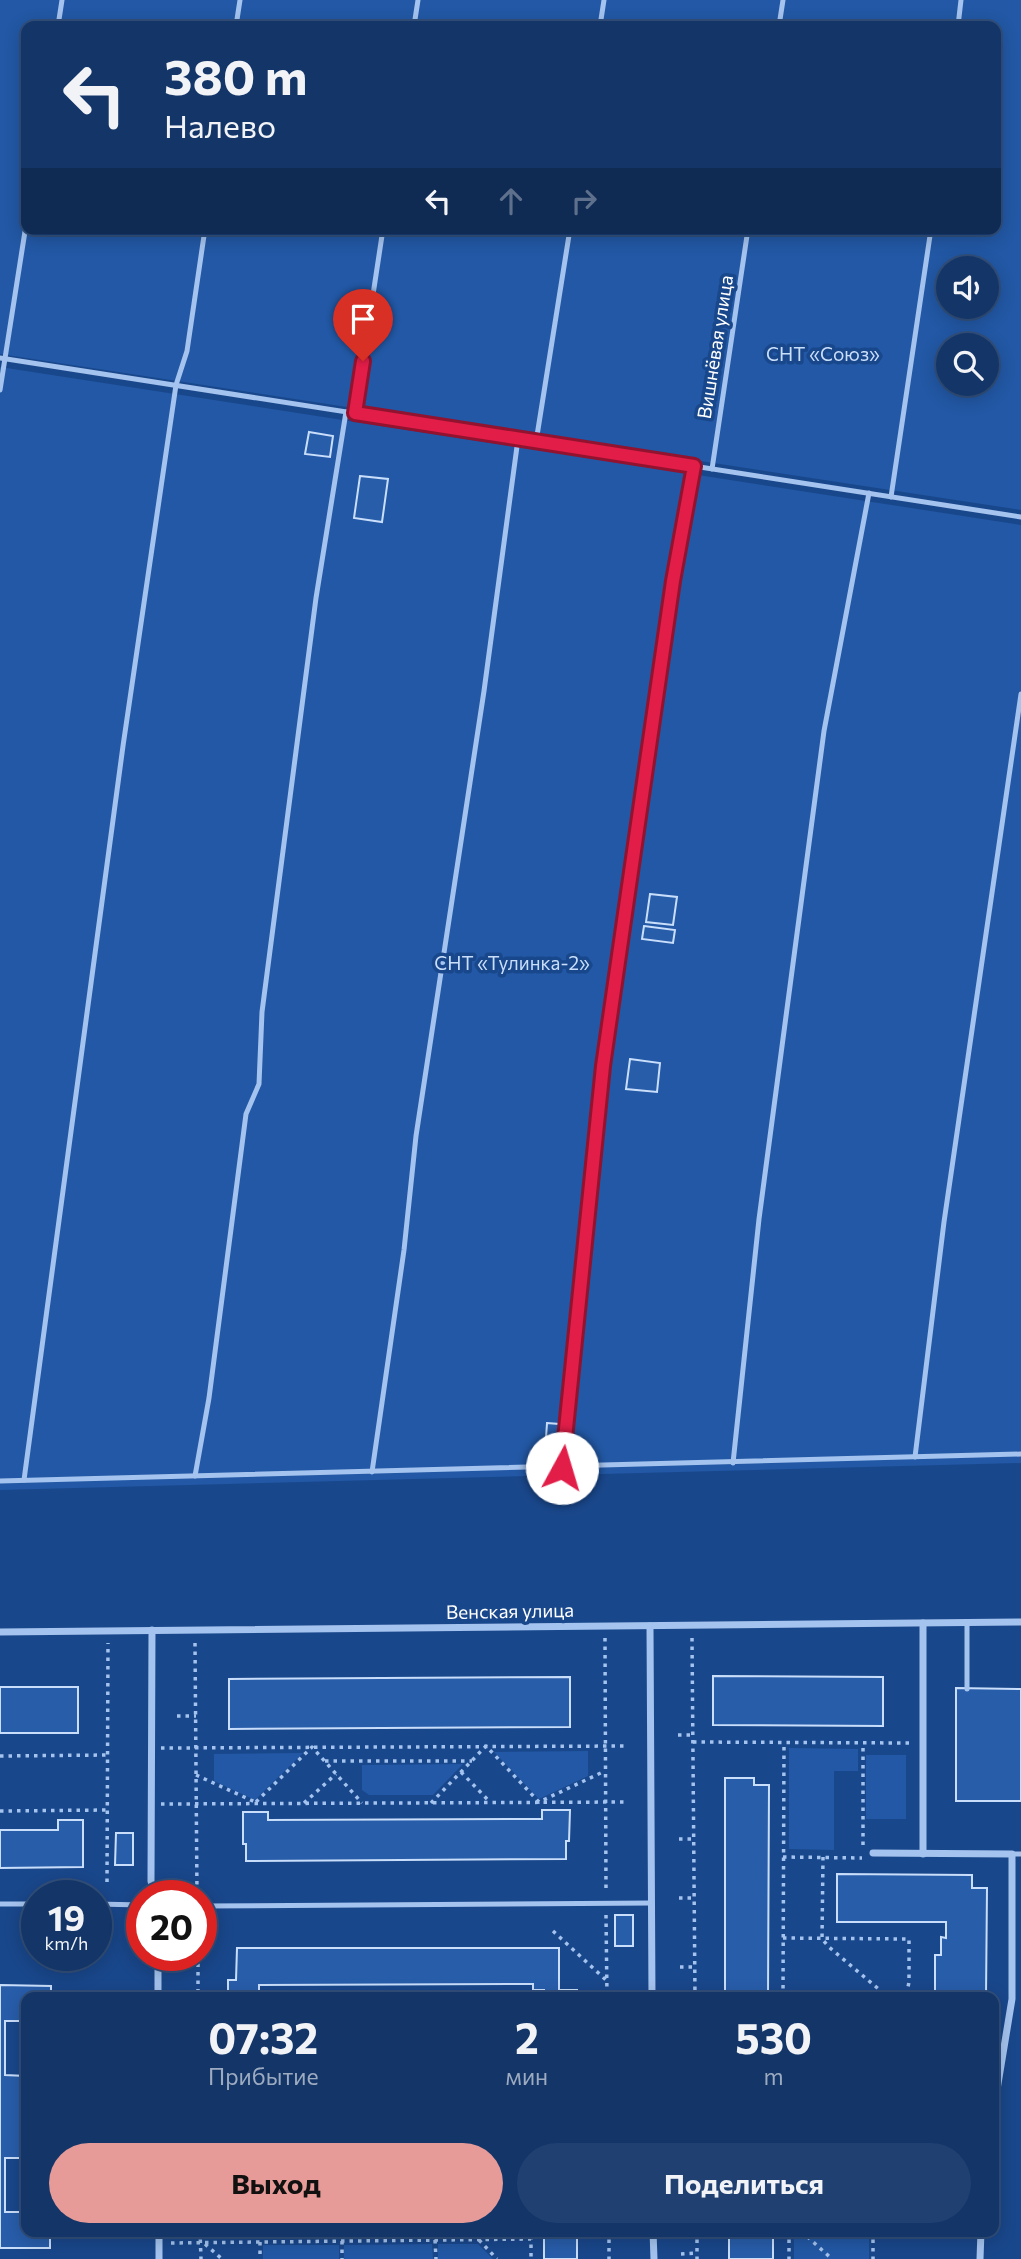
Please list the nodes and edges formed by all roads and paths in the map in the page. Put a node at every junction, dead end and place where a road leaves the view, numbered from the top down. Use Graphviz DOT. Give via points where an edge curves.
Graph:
graph roads {
  1 [pos="62,0"];
  2 [pos="240,0"];
  3 [pos="418,0"];
  4 [pos="604,0"];
  5 [pos="783,0"];
  6 [pos="961,0"];
  7 [pos="59,21"];
  8 [pos="237,21"];
  9 [pos="415,21"];
  10 [pos="601,21"];
  11 [pos="780,21"];
  12 [pos="959,21"];
  13 [pos="24,235"];
  14 [pos="204,235"];
  15 [pos="382,235"];
  16 [pos="569,235"];
  17 [pos="747,235"];
  18 [pos="930,235"];
  19 [pos="2,358"];
  20 [pos="176,386"];
  21 [pos="0,390"];
  22 [pos="346,412"];
  23 [pos="355,413"];
  24 [pos="518,439"];
  25 [pos="537,442"];
  26 [pos="694,466"];
  27 [pos="712,469"];
  28 [pos="869,493"];
  29 [pos="891,497"];
  30 [pos="1021,517"];
  31 [pos="1021,694"];
  32 [pos="1021,1454"];
  33 [pos="915,1457"];
  34 [pos="733,1462"];
  35 [pos="562,1468"];
  36 [pos="372,1472"];
  37 [pos="195,1476"];
  38 [pos="24,1480"];
  39 [pos="0,1481"];
  40 [pos="967,1622"];
  41 [pos="1021,1622"];
  42 [pos="923,1623"];
  43 [pos="692,1625"];
  44 [pos="604,1626"];
  45 [pos="650,1626"];
  46 [pos="152,1630"];
  47 [pos="195,1630"];
  48 [pos="108,1631"];
  49 [pos="0,1632"];
  50 [pos="967,1689"];
  51 [pos="177,1716"];
  52 [pos="196,1716"];
  53 [pos="678,1735"];
  54 [pos="693,1735"];
  55 [pos="693,1742"];
  56 [pos="784,1743"];
  57 [pos="863,1743"];
  58 [pos="923,1743"];
  59 [pos="625,1745"];
  60 [pos="486,1746"];
  61 [pos="605,1746"];
  62 [pos="312,1747"];
  63 [pos="152,1748"];
  64 [pos="196,1748"];
  65 [pos="107,1755"];
  66 [pos="0,1756"];
  67 [pos="472,1760"];
  68 [pos="325,1761"];
  69 [pos="606,1771"];
  70 [pos="461,1772"];
  71 [pos="336,1774"];
  72 [pos="196,1775"];
  73 [pos="490,1802"];
  74 [pos="539,1802"];
  75 [pos="606,1802"];
  76 [pos="625,1802"];
  77 [pos="255,1803"];
  78 [pos="363,1803"];
  79 [pos="431,1803"];
  80 [pos="151,1804"];
  81 [pos="197,1804"];
  82 [pos="304,1804"];
  83 [pos="107,1810"];
  84 [pos="0,1811"];
  85 [pos="679,1839"];
  86 [pos="694,1839"];
  87 [pos="873,1853"];
  88 [pos="923,1854"];
  89 [pos="1017,1854"];
  90 [pos="783,1857"];
  91 [pos="823,1857"];
  92 [pos="107,1880"];
  93 [pos="151,1880"];
  94 [pos="197,1880"];
  95 [pos="679,1898"];
  96 [pos="694,1898"];
  97 [pos="606,1903"];
  98 [pos="652,1903"];
  99 [pos="0,1904"];
  100 [pos="21,1904"];
  101 [pos="217,1906"];
  102 [pos="553,1931"];
  103 [pos="783,1938"];
  104 [pos="822,1939"];
  105 [pos="695,1967"];
  106 [pos="680,1968"];
  107 [pos="158,1971"];
  108 [pos="198,1971"];
  109 [pos="607,1981"];
  110 [pos="158,1992"];
  111 [pos="198,1992"];
  112 [pos="607,1992"];
  113 [pos="652,1992"];
  114 [pos="695,1992"];
  115 [pos="783,1992"];
  116 [pos="882,1992"];
  117 [pos="907,1992"];
  118 [pos="999,2078"];
  119 [pos="159,2237"];
  120 [pos="201,2237"];
  121 [pos="609,2237"];
  122 [pos="653,2237"];
  123 [pos="697,2237"];
  124 [pos="789,2237"];
  125 [pos="808,2237"];
  126 [pos="873,2237"];
  127 [pos="981,2237"];
  128 [pos="435,2240"];
  129 [pos="478,2240"];
  130 [pos="342,2241"];
  131 [pos="202,2242"];
  132 [pos="260,2242"];
  133 [pos="159,2243"];
  134 [pos="681,2254"];
  135 [pos="697,2256"];
  136 [pos="159,2259"];
  137 [pos="201,2259"];
  138 [pos="222,2259"];
  139 [pos="260,2259"];
  140 [pos="342,2259"];
  141 [pos="436,2259"];
  142 [pos="497,2259"];
  143 [pos="531,2259"];
  144 [pos="609,2259"];
  145 [pos="653,2259"];
  146 [pos="789,2259"];
  147 [pos="832,2259"];
  148 [pos="873,2259"];
  149 [pos="980,2259"];
  1 -- 7 [label="lane"];
  2 -- 8 [label="lane"];
  3 -- 9 [label="lane"];
  4 -- 10 [label="lane"];
  5 -- 11 [label="lane"];
  6 -- 12 [label="lane"];
  13 -- 19 [label="lane"];
  14 -- 20 [label="lane" via="187,351"];
  15 -- 23 [label="lane"];
  16 -- 25 [label="lane"];
  17 -- 27 [label="lane, Вишнёвая улица"];
  18 -- 29 [label="lane"];
  19 -- 20 [label="lane"];
  19 -- 21 [label="lane"];
  20 -- 22 [label="lane"];
  20 -- 38 [label="lane"];
  22 -- 23 [label="lane"];
  22 -- 37 [label="lane" via="316,598 265,985 259,1084 246,1114"];
  23 -- 24 [label="lane"];
  24 -- 25 [label="lane"];
  24 -- 36 [label="lane"];
  25 -- 26 [label="lane"];
  26 -- 27 [label="lane"];
  26 -- 35 [label="lane" via="673,581 603,1066"];
  27 -- 28 [label="lane"];
  28 -- 29 [label="lane"];
  28 -- 34 [label="lane" via="824,732"];
  29 -- 30 [label="lane"];
  31 -- 33 [label="lane"];
  32 -- 33 [label="lane"];
  33 -- 34 [label="lane"];
  34 -- 35 [label="lane"];
  35 -- 36 [label="lane"];
  36 -- 37 [label="lane"];
  37 -- 38 [label="lane"];
  38 -- 39 [label="lane"];
  40 -- 41 [label="street, Венская улица"];
  40 -- 42 [label="street, Венская улица"];
  40 -- 50 [label="lane"];
  42 -- 43 [label="street, Венская улица"];
  42 -- 58 [label="street"];
  43 -- 45 [label="street, Венская улица"];
  43 -- 54 [label="path"];
  44 -- 45 [label="street, Венская улица"];
  44 -- 47 [label="street, Венская улица"];
  44 -- 61 [label="path"];
  45 -- 98 [label="street"];
  46 -- 47 [label="street, Венская улица"];
  46 -- 48 [label="street, Венская улица"];
  46 -- 63 [label="street"];
  47 -- 52 [label="path"];
  48 -- 49 [label="street, Венская улица"];
  48 -- 65 [label="path"];
  51 -- 52 [label="path"];
  52 -- 64 [label="path"];
  53 -- 54 [label="path"];
  54 -- 55 [label="path"];
  55 -- 56 [label="path"];
  55 -- 86 [label="path"];
  56 -- 57 [label="path"];
  56 -- 90 [label="path"];
  57 -- 58 [label="path"];
  57 -- 91 [label="path" via="863,1858"];
  58 -- 88 [label="street"];
  59 -- 61 [label="path"];
  60 -- 61 [label="path"];
  60 -- 62 [label="path"];
  60 -- 67 [label="path"];
  60 -- 74 [label="path"];
  61 -- 69 [label="path"];
  62 -- 64 [label="path"];
  62 -- 68 [label="path"];
  62 -- 77 [label="path"];
  63 -- 64 [label="path"];
  63 -- 80 [label="street"];
  64 -- 72 [label="path"];
  65 -- 66 [label="path"];
  65 -- 83 [label="path"];
  67 -- 68 [label="path"];
  67 -- 70 [label="path"];
  68 -- 71 [label="path"];
  69 -- 74 [label="path"];
  69 -- 75 [label="path"];
  70 -- 73 [label="path"];
  70 -- 79 [label="path"];
  71 -- 78 [label="path"];
  71 -- 82 [label="path"];
  72 -- 77 [label="path"];
  72 -- 81 [label="path"];
  73 -- 74 [label="path"];
  73 -- 79 [label="path"];
  74 -- 75 [label="path"];
  75 -- 76 [label="path"];
  75 -- 97 [label="path"];
  77 -- 81 [label="path"];
  77 -- 82 [label="path"];
  78 -- 79 [label="path"];
  78 -- 82 [label="path"];
  80 -- 81 [label="path"];
  80 -- 93 [label="street"];
  81 -- 94 [label="path"];
  83 -- 84 [label="path"];
  83 -- 92 [label="path"];
  85 -- 86 [label="path"];
  86 -- 96 [label="path"];
  87 -- 88 [label="street"];
  88 -- 89 [label="street"];
  89 -- 118 [label="street" via="1012,1999"];
  90 -- 91 [label="path"];
  90 -- 103 [label="path"];
  91 -- 104 [label="path"];
  95 -- 96 [label="path"];
  96 -- 105 [label="path"];
  97 -- 98 [label="lane"];
  97 -- 101 [label="lane"];
  97 -- 109 [label="path"];
  98 -- 113 [label="street"];
  99 -- 100 [label="lane"];
  102 -- 109 [label="path"];
  103 -- 104 [label="path"];
  103 -- 115 [label="path"];
  104 -- 116 [label="path"];
  104 -- 117 [label="path" via="909,1939"];
  105 -- 106 [label="path"];
  105 -- 114 [label="path"];
  107 -- 110 [label="street"];
  108 -- 111 [label="path"];
  109 -- 112 [label="path"];
  119 -- 133 [label="street"];
  120 -- 131 [label="path"];
  121 -- 144 [label="path"];
  122 -- 145 [label="street"];
  123 -- 135 [label="path"];
  124 -- 146 [label="path"];
  125 -- 147 [label="path"];
  126 -- 148 [label="path"];
  127 -- 149 [label="street"];
  128 -- 129 [label="path"];
  128 -- 130 [label="path"];
  128 -- 141 [label="path"];
  129 -- 142 [label="path"];
  129 -- 143 [label="path" via="531,2239"];
  130 -- 132 [label="path"];
  130 -- 140 [label="path"];
  131 -- 132 [label="path"];
  131 -- 133 [label="path"];
  131 -- 137 [label="path"];
  131 -- 138 [label="path"];
  132 -- 139 [label="path"];
  133 -- 136 [label="street"];
  134 -- 135 [label="path"];
}
